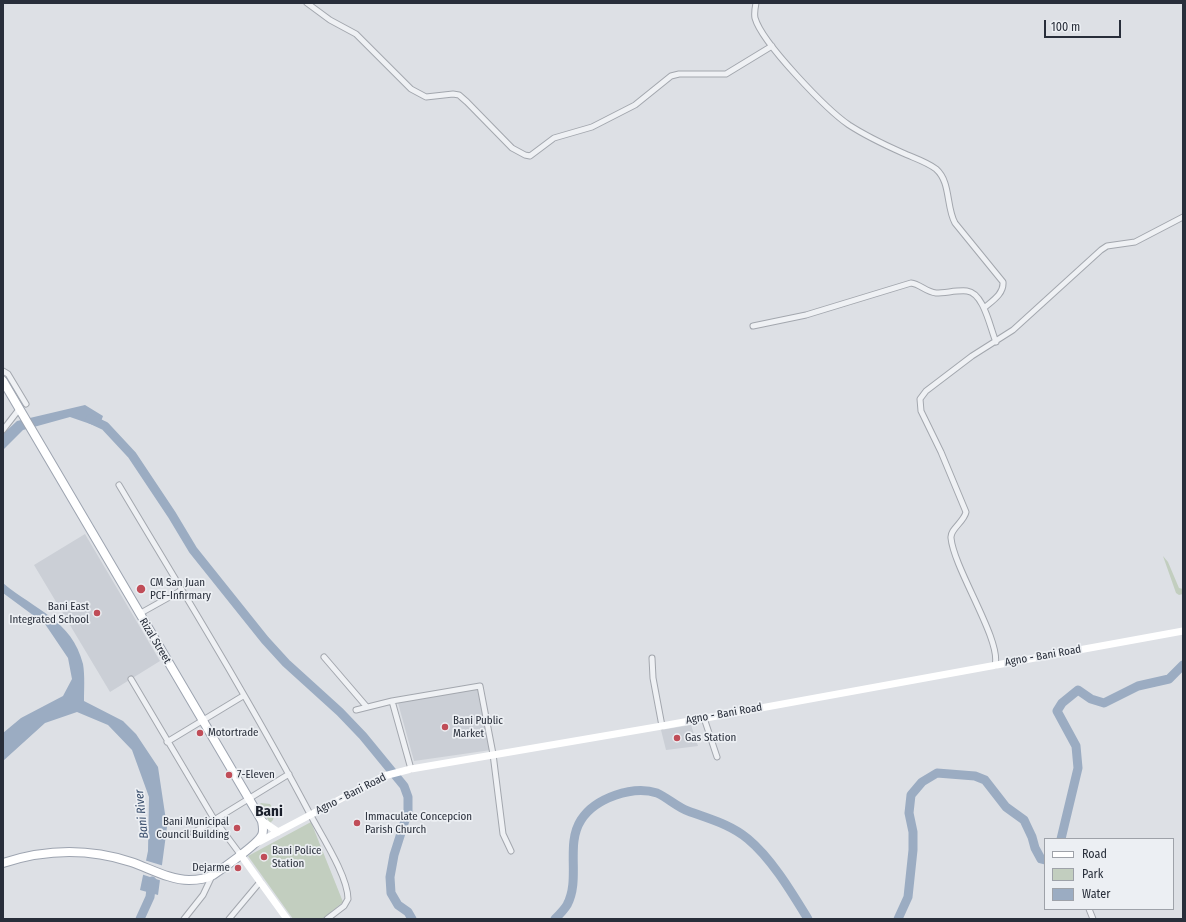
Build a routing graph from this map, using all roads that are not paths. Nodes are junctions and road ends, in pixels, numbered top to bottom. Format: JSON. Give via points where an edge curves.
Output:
{"nodes":[{"id":1,"x":307,"y":3,"type":"edge"},
{"id":2,"x":756,"y":3,"type":"edge"},
{"id":3,"x":772,"y":46,"type":"junction"},
{"id":4,"x":1183,"y":217,"type":"edge"},
{"id":5,"x":984,"y":308,"type":"junction"},
{"id":6,"x":753,"y":326,"type":"dead end"},
{"id":7,"x":996,"y":342,"type":"junction"},
{"id":8,"x":3,"y":371,"type":"edge"},
{"id":9,"x":3,"y":380,"type":"edge"},
{"id":10,"x":23,"y":408,"type":"junction"},
{"id":11,"x":3,"y":430,"type":"edge"},
{"id":12,"x":119,"y":485,"type":"dead end"},
{"id":13,"x":182,"y":590,"type":"junction"},
{"id":14,"x":139,"y":614,"type":"junction"},
{"id":15,"x":1183,"y":631,"type":"edge"},
{"id":16,"x":324,"y":657,"type":"dead end"},
{"id":17,"x":652,"y":658,"type":"dead end"},
{"id":18,"x":995,"y":665,"type":"junction"},
{"id":19,"x":131,"y":679,"type":"dead end"},
{"id":20,"x":243,"y":696,"type":"junction"},
{"id":21,"x":392,"y":701,"type":"junction"},
{"id":22,"x":366,"y":706,"type":"junction"},
{"id":23,"x":356,"y":710,"type":"dead end"},
{"id":24,"x":704,"y":718,"type":"junction"},
{"id":25,"x":204,"y":720,"type":"junction"},
{"id":26,"x":662,"y":726,"type":"junction"},
{"id":27,"x":168,"y":742,"type":"junction"},
{"id":28,"x":493,"y":754,"type":"junction"},
{"id":29,"x":717,"y":757,"type":"dead end"},
{"id":30,"x":409,"y":769,"type":"junction"},
{"id":31,"x":289,"y":774,"type":"junction"},
{"id":32,"x":249,"y":799,"type":"junction"},
{"id":33,"x":311,"y":815,"type":"junction"},
{"id":34,"x":214,"y":819,"type":"junction"},
{"id":35,"x":262,"y":821,"type":"junction"},
{"id":36,"x":278,"y":832,"type":"junction"},
{"id":37,"x":193,"y":833,"type":"dead end"},
{"id":38,"x":257,"y":843,"type":"junction"},
{"id":39,"x":511,"y":851,"type":"dead end"},
{"id":40,"x":240,"y":854,"type":"junction"},
{"id":41,"x":3,"y":863,"type":"edge"},
{"id":42,"x":212,"y":876,"type":"junction"},
{"id":43,"x":260,"y":882,"type":"junction"},
{"id":44,"x":284,"y":918,"type":"edge"},
{"id":45,"x":184,"y":919,"type":"edge"},
{"id":46,"x":229,"y":919,"type":"edge"},
{"id":47,"x":328,"y":919,"type":"edge"}],
"edges":[{"from":1,"to":3,"type":"street","via":[[325,17],[356,34],[420,95],[459,95],[512,148],[525,155],[533,154],[554,138],[592,127],[634,105],[671,76],[726,74]]},
{"from":2,"to":3,"type":"street","via":[[756,20]]},
{"from":3,"to":5,"type":"street","via":[[827,106],[849,125],[927,164],[943,177],[951,216],[1003,282],[1001,293]]},
{"from":4,"to":7,"type":"street","via":[[1136,242],[1107,246],[1101,250],[1027,319]]},
{"from":5,"to":6,"type":"street","via":[[973,293],[929,292],[910,283],[806,315]]},
{"from":5,"to":7,"type":"street"},
{"from":7,"to":18,"type":"street","via":[[972,356],[926,390],[919,404],[966,512],[964,519],[952,533],[951,539],[997,656]]},
{"from":8,"to":10,"type":"street","via":[[8,374]]},
{"from":9,"to":10,"type":"main road","name":"Rizal Street"},
{"from":10,"to":11,"type":"street"},
{"from":10,"to":14,"type":"main road","name":"Rizal Street","via":[[38,439]]},
{"from":12,"to":13,"type":"street"},
{"from":13,"to":14,"type":"street"},
{"from":13,"to":20,"type":"street"},
{"from":14,"to":25,"type":"main road","name":"Rizal Street"},
{"from":15,"to":18,"type":"main road","name":"Agno - Bani Road"},
{"from":16,"to":22,"type":"street"},
{"from":17,"to":26,"type":"street"},
{"from":18,"to":24,"type":"main road","name":"Agno - Bani Road"},
{"from":19,"to":27,"type":"street"},
{"from":20,"to":25,"type":"street"},
{"from":20,"to":31,"type":"street"},
{"from":21,"to":22,"type":"street"},
{"from":21,"to":28,"type":"street","via":[[480,686]]},
{"from":21,"to":30,"type":"street"},
{"from":22,"to":23,"type":"street"},
{"from":24,"to":26,"type":"main road","name":"Agno - Bani Road"},
{"from":24,"to":29,"type":"street"},
{"from":25,"to":27,"type":"street"},
{"from":25,"to":32,"type":"main road","name":"Rizal Street"},
{"from":26,"to":28,"type":"main road","name":"Agno - Bani Road"},
{"from":27,"to":34,"type":"street"},
{"from":28,"to":30,"type":"main road","name":"Agno - Bani Road"},
{"from":28,"to":39,"type":"street","via":[[503,834]]},
{"from":30,"to":33,"type":"main road","name":"Agno - Bani Road","via":[[384,776]]},
{"from":31,"to":32,"type":"street"},
{"from":31,"to":33,"type":"street"},
{"from":32,"to":34,"type":"street"},
{"from":32,"to":35,"type":"main road","name":"Rizal Street"},
{"from":33,"to":36,"type":"main road","name":"Agno - Bani Road"},
{"from":33,"to":47,"type":"street","via":[[330,849],[348,895],[347,903]]},
{"from":34,"to":37,"type":"street"},
{"from":34,"to":40,"type":"street"},
{"from":35,"to":36,"type":"main road"},
{"from":35,"to":38,"type":"main road","via":[[263,832]]},
{"from":36,"to":38,"type":"main road","name":"Agno - Bani Road"},
{"from":38,"to":40,"type":"main road"},
{"from":40,"to":42,"type":"main road"},
{"from":40,"to":43,"type":"main road"},
{"from":41,"to":42,"type":"main road","via":[[30,855],[70,852],[104,854],[188,880]]},
{"from":42,"to":45,"type":"street","via":[[203,894]]},
{"from":43,"to":44,"type":"main road"},
{"from":43,"to":46,"type":"street"}]}
